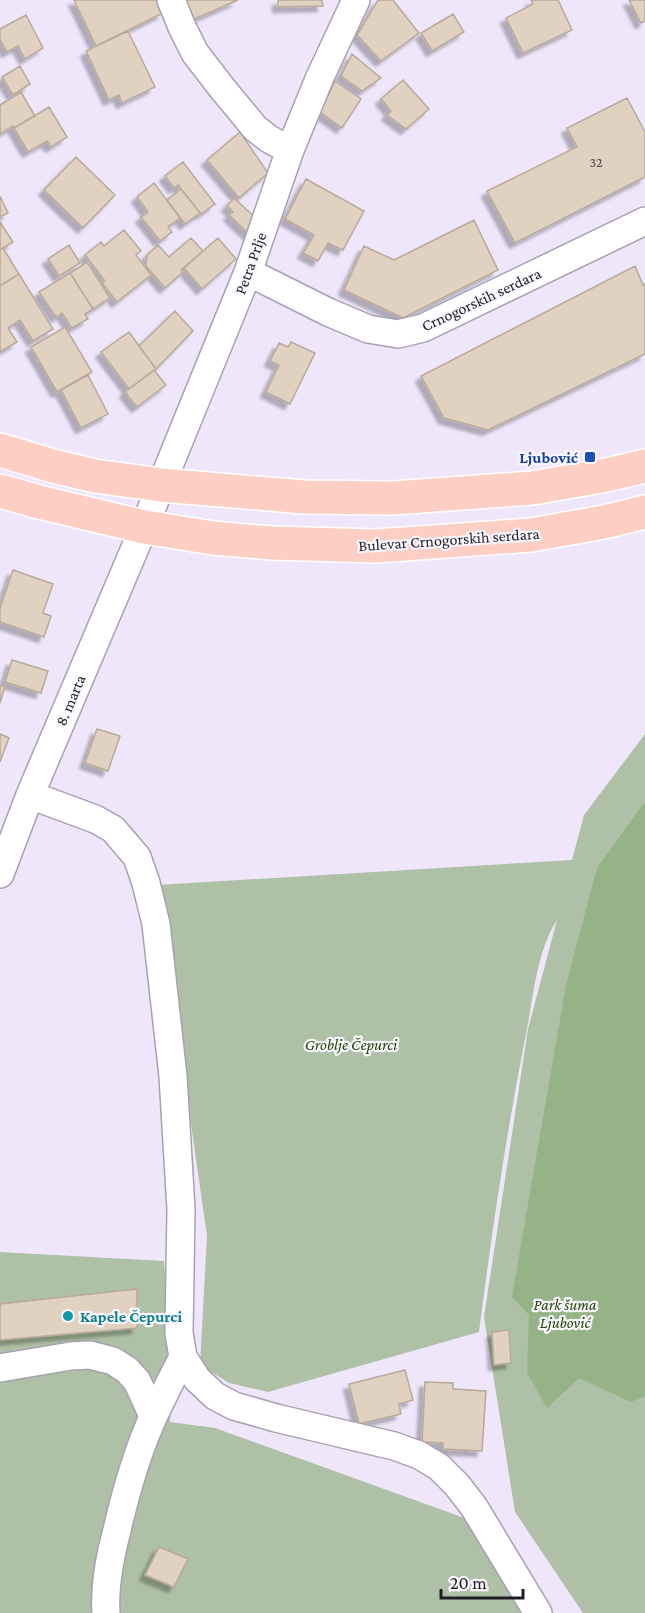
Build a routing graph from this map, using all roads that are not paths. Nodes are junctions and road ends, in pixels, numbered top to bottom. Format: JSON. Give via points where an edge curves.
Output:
{"nodes":[{"id":1,"x":171,"y":0,"type":"edge"},
{"id":2,"x":356,"y":0,"type":"edge"},
{"id":3,"x":290,"y":150,"type":"junction"},
{"id":4,"x":645,"y":221,"type":"edge"},
{"id":5,"x":249,"y":272,"type":"junction"},
{"id":6,"x":0,"y":450,"type":"edge"},
{"id":7,"x":645,"y":466,"type":"edge"},
{"id":8,"x":161,"y":486,"type":"junction"},
{"id":9,"x":0,"y":491,"type":"edge"},
{"id":10,"x":645,"y":512,"type":"edge"},
{"id":11,"x":144,"y":527,"type":"junction"},
{"id":12,"x":30,"y":795,"type":"junction"},
{"id":13,"x":0,"y":874,"type":"edge"},
{"id":14,"x":183,"y":1357,"type":"junction"},
{"id":15,"x":0,"y":1368,"type":"edge"},
{"id":16,"x":153,"y":1416,"type":"junction"},
{"id":17,"x":106,"y":1613,"type":"edge"},
{"id":18,"x":538,"y":1613,"type":"edge"}],
"edges":[{"from":1,"to":3,"type":"street","via":[[195,53],[222,88],[255,128]]},
{"from":2,"to":3,"type":"street","name":"Petra Prlje"},
{"from":3,"to":5,"type":"street","name":"Petra Prlje"},
{"from":4,"to":5,"type":"street","name":"Crnogorskih serdara","via":[[423,328],[398,334],[368,329]]},
{"from":5,"to":8,"type":"street","name":"Petra Prlje"},
{"from":6,"to":8,"type":"main road","via":[[95,476]]},
{"from":7,"to":8,"type":"main road","via":[[532,488],[393,498]]},
{"from":8,"to":11,"type":"street","name":"Petra Prlje"},
{"from":9,"to":11,"type":"main road","name":"Bulevar Crnogorskih serdara"},
{"from":10,"to":11,"type":"main road","name":"Bulevar Crnogorskih serdara","via":[[531,535],[376,546],[271,543]]},
{"from":11,"to":12,"type":"street","name":"8. marta"},
{"from":12,"to":13,"type":"street","name":"8. marta"},
{"from":12,"to":14,"type":"street","via":[[113,828],[137,857],[146,883],[156,924],[173,1076],[182,1209],[179,1333]]},
{"from":14,"to":16,"type":"street"},
{"from":14,"to":18,"type":"street","via":[[197,1379],[215,1396],[234,1406],[394,1446],[438,1467],[474,1507]]},
{"from":15,"to":16,"type":"street","via":[[90,1355],[113,1361],[136,1381]]},
{"from":16,"to":17,"type":"street","via":[[123,1504],[111,1556]]}]}
